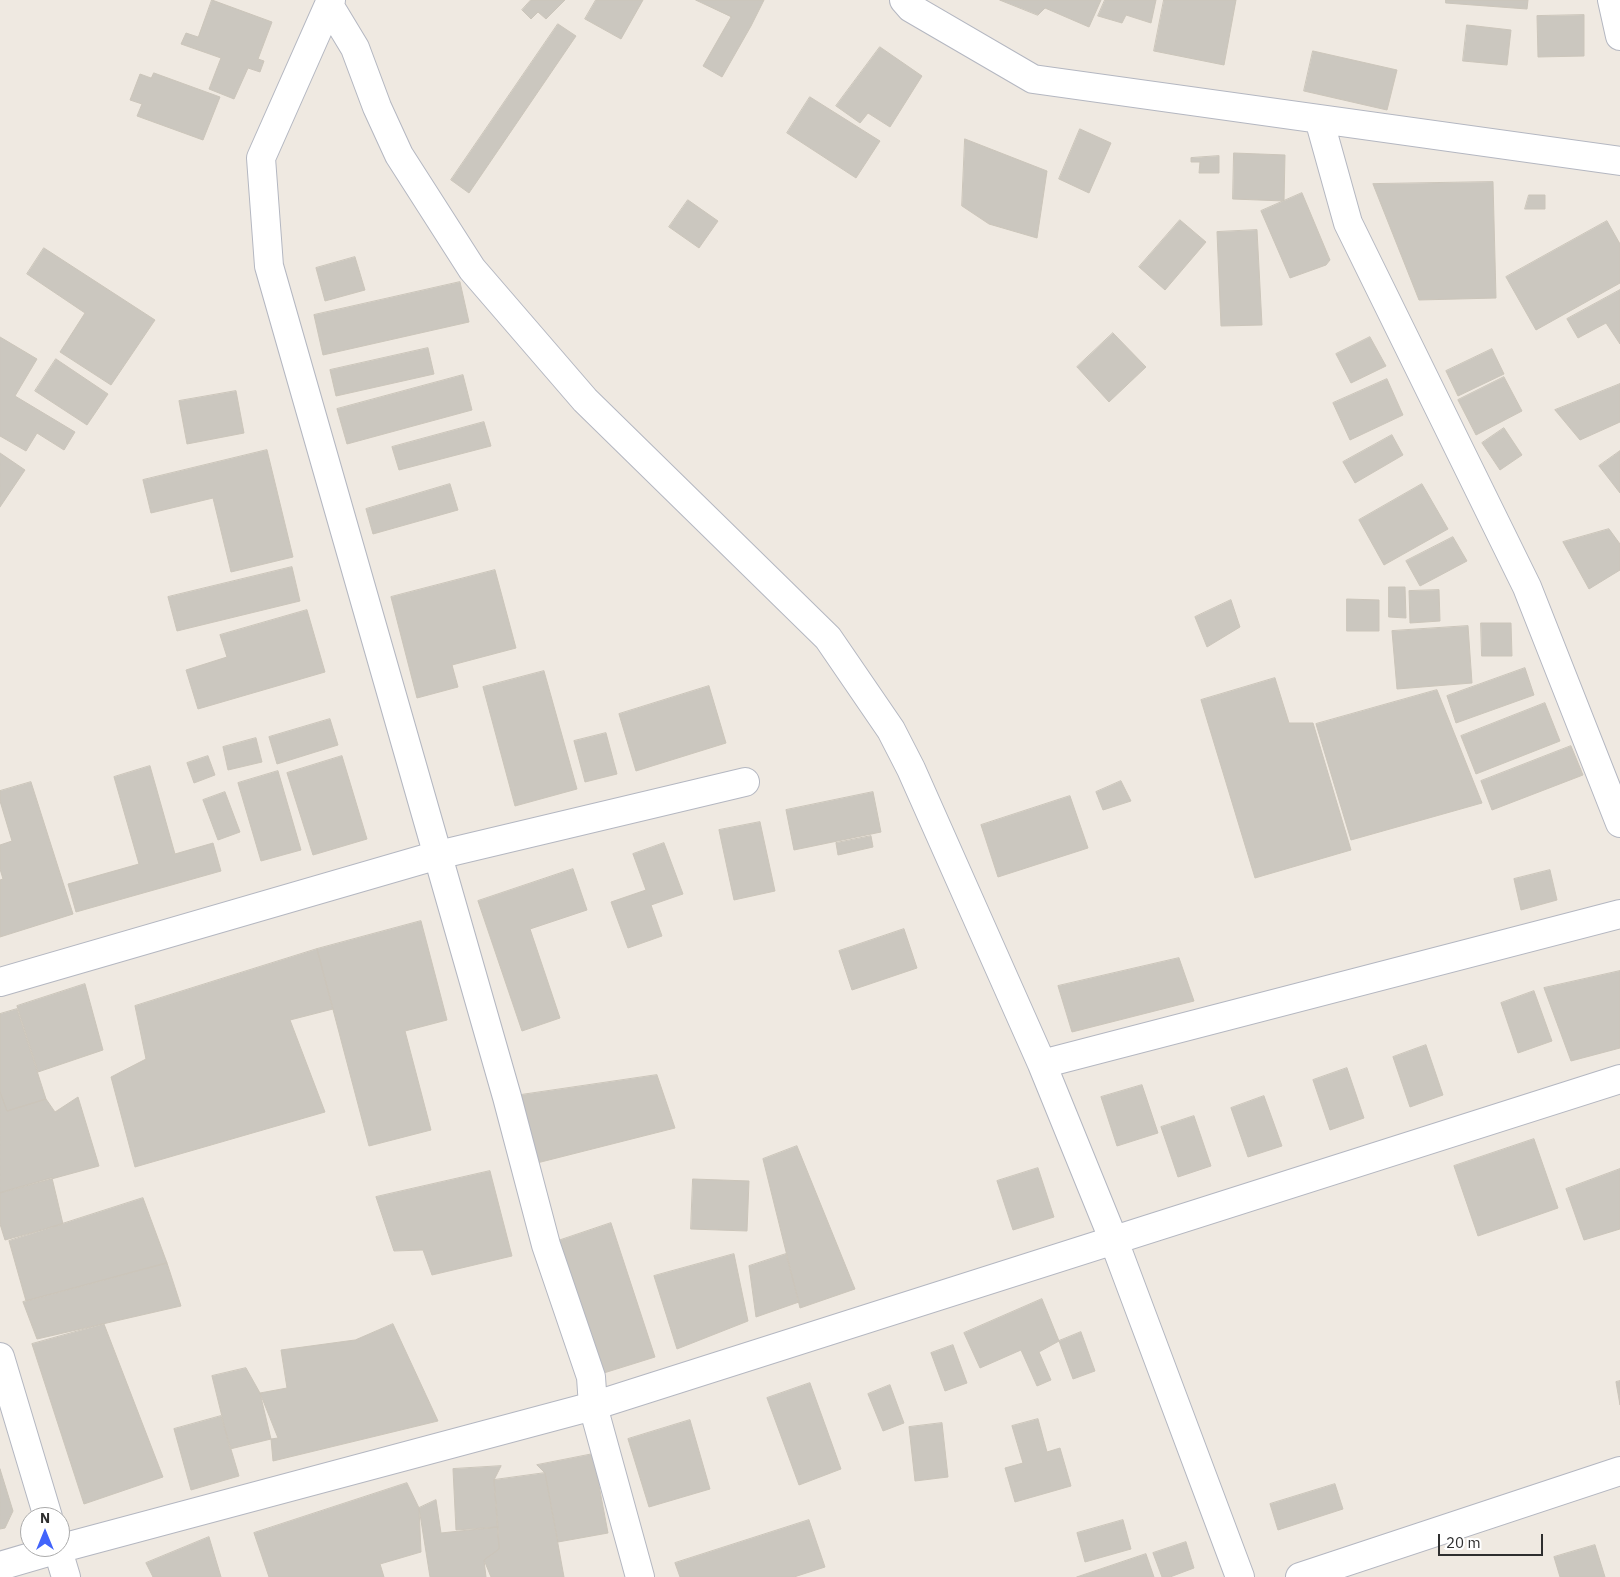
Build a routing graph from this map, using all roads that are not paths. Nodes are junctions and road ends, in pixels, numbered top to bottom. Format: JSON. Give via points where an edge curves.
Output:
{"nodes":[{"id":1,"x":904,"y":0,"type":"edge"},
{"id":2,"x":1612,"y":0,"type":"edge"},
{"id":3,"x":330,"y":2,"type":"edge"},
{"id":4,"x":1620,"y":36,"type":"edge"},
{"id":5,"x":1320,"y":119,"type":"junction"},
{"id":6,"x":1620,"y":161,"type":"edge"},
{"id":7,"x":745,"y":782,"type":"dead end"},
{"id":8,"x":1620,"y":823,"type":"edge"},
{"id":9,"x":438,"y":855,"type":"junction"},
{"id":10,"x":1620,"y":914,"type":"edge"},
{"id":11,"x":0,"y":982,"type":"edge"},
{"id":12,"x":1042,"y":1064,"type":"junction"},
{"id":13,"x":1620,"y":1079,"type":"edge"},
{"id":14,"x":1114,"y":1241,"type":"junction"},
{"id":15,"x":0,"y":1357,"type":"edge"},
{"id":16,"x":593,"y":1406,"type":"junction"},
{"id":17,"x":1620,"y":1471,"type":"edge"},
{"id":18,"x":45,"y":1507,"type":"edge"},
{"id":19,"x":70,"y":1545,"type":"edge"},
{"id":20,"x":29,"y":1557,"type":"edge"},
{"id":21,"x":60,"y":1557,"type":"edge"},
{"id":22,"x":0,"y":1566,"type":"edge"},
{"id":23,"x":66,"y":1577,"type":"edge"},
{"id":24,"x":640,"y":1577,"type":"edge"},
{"id":25,"x":1240,"y":1577,"type":"edge"},
{"id":26,"x":1300,"y":1577,"type":"edge"}],
"edges":[{"from":1,"to":5,"type":"street","via":[[911,8],[1033,78]]},
{"from":2,"to":4,"type":"street"},
{"from":3,"to":9,"type":"street","via":[[261,158],[269,266]]},
{"from":3,"to":12,"type":"street","via":[[355,48],[399,155],[472,269],[585,400],[828,638],[891,730]]},
{"from":5,"to":6,"type":"street"},
{"from":5,"to":8,"type":"street","via":[[1348,223],[1528,587]]},
{"from":7,"to":9,"type":"street"},
{"from":9,"to":11,"type":"street"},
{"from":9,"to":16,"type":"street","via":[[546,1245],[590,1378]]},
{"from":10,"to":12,"type":"street"},
{"from":12,"to":14,"type":"street"},
{"from":13,"to":14,"type":"street"},
{"from":14,"to":16,"type":"street"},
{"from":14,"to":25,"type":"street"},
{"from":15,"to":18,"type":"street"},
{"from":16,"to":19,"type":"street"},
{"from":16,"to":24,"type":"street"},
{"from":17,"to":26,"type":"street"},
{"from":20,"to":22,"type":"street"},
{"from":21,"to":23,"type":"street"}]}
